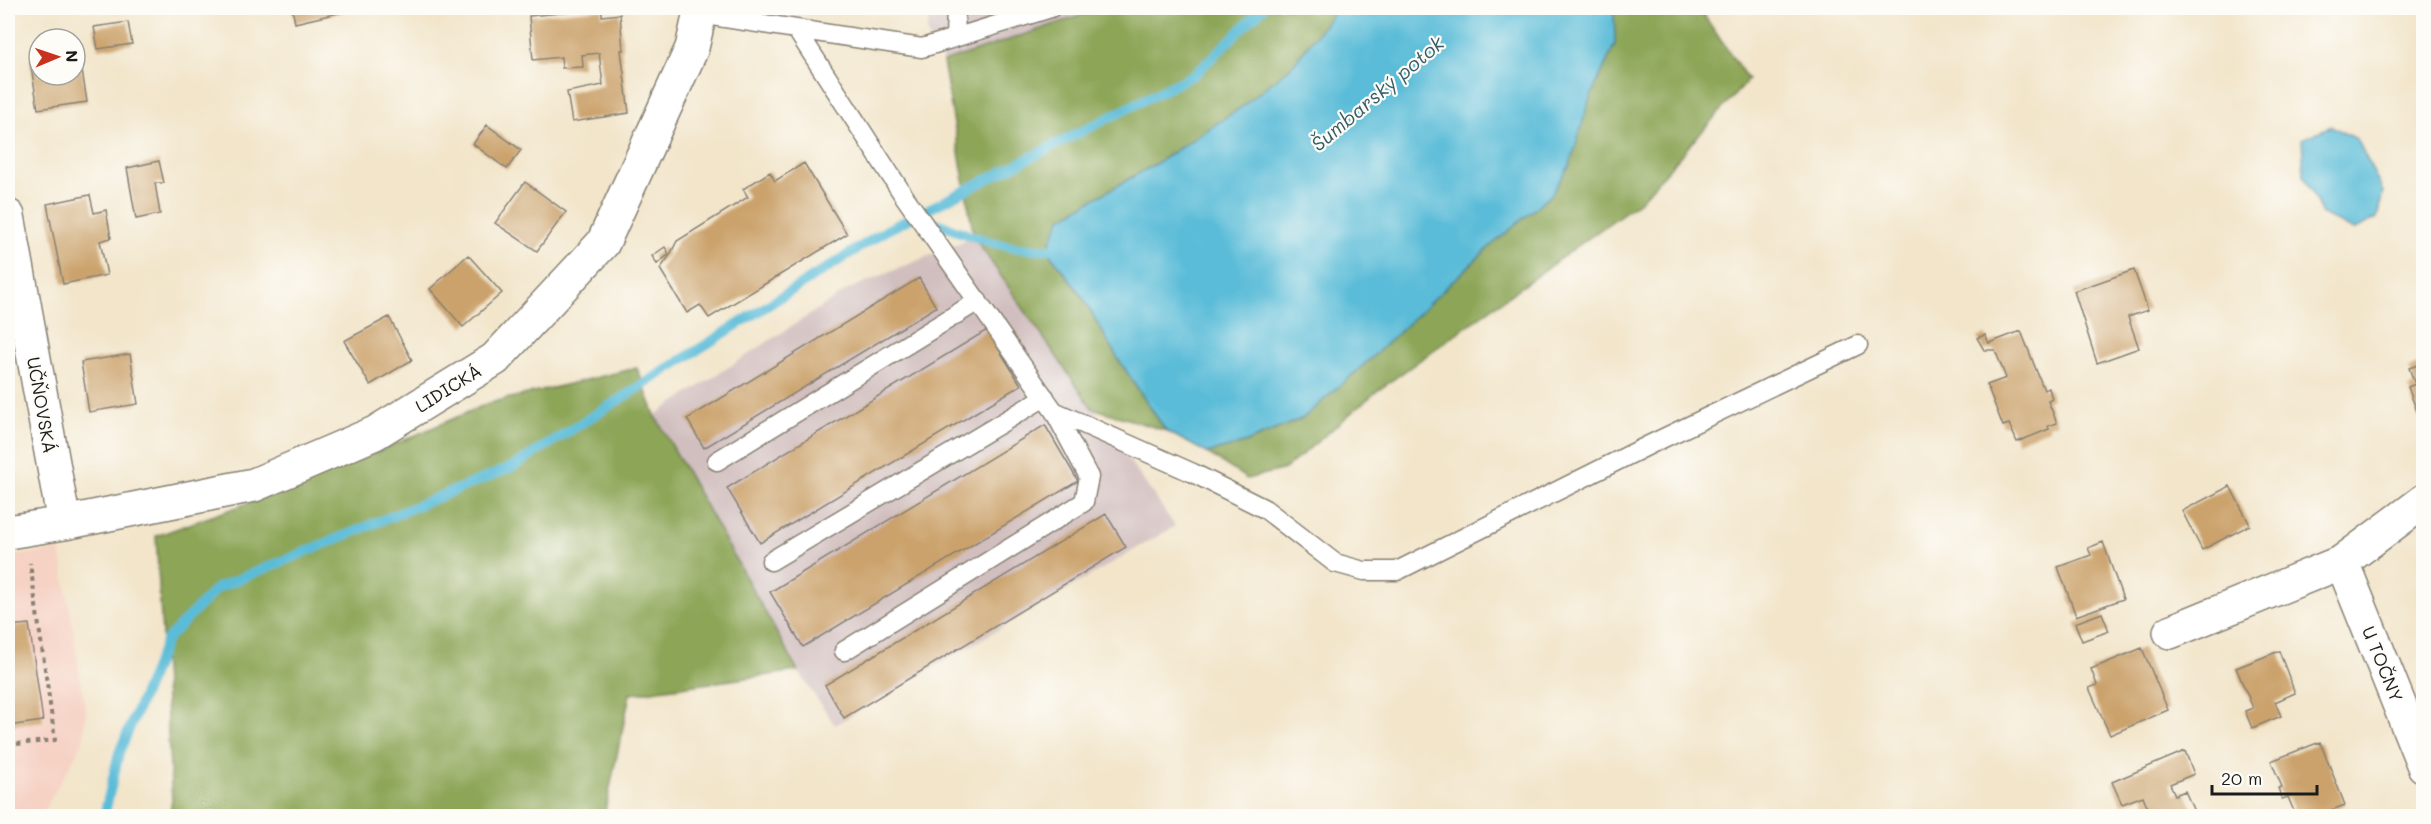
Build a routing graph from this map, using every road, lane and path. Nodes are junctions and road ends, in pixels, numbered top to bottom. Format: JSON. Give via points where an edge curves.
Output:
{"nodes":[{"id":1,"x":956,"y":8,"type":"edge"},
{"id":2,"x":1051,"y":8,"type":"edge"},
{"id":3,"x":700,"y":11,"type":"edge"},
{"id":4,"x":796,"y":29,"type":"junction"},
{"id":5,"x":955,"y":38,"type":"junction"},
{"id":6,"x":8,"y":216,"type":"edge"},
{"id":7,"x":978,"y":301,"type":"junction"},
{"id":8,"x":1858,"y":345,"type":"dead end"},
{"id":9,"x":1049,"y":404,"type":"junction"},
{"id":10,"x":717,"y":461,"type":"dead end"},
{"id":11,"x":2424,"y":501,"type":"edge"},
{"id":12,"x":64,"y":524,"type":"junction"},
{"id":13,"x":16,"y":531,"type":"edge"},
{"id":14,"x":771,"y":561,"type":"dead end"},
{"id":15,"x":2342,"y":562,"type":"junction"},
{"id":16,"x":2170,"y":632,"type":"dead end"},
{"id":17,"x":844,"y":651,"type":"dead end"},
{"id":18,"x":8,"y":745,"type":"edge"},
{"id":19,"x":2424,"y":766,"type":"edge"}],
"edges":[{"from":1,"to":5,"type":"lane"},
{"from":2,"to":5,"type":"lane"},
{"from":3,"to":4,"type":"lane"},
{"from":3,"to":12,"type":"street","name":"LIDICKÁ","via":[[692,48],[603,243],[495,359],[375,433],[254,485]]},
{"from":4,"to":5,"type":"lane","via":[[922,48]]},
{"from":4,"to":7,"type":"lane","via":[[902,193]]},
{"from":6,"to":12,"type":"street","name":"UČŇOVSKÁ"},
{"from":7,"to":9,"type":"lane"},
{"from":7,"to":10,"type":"lane"},
{"from":8,"to":9,"type":"lane","via":[[1397,571],[1364,571],[1335,563],[1264,509]]},
{"from":9,"to":14,"type":"lane"},
{"from":9,"to":17,"type":"lane","via":[[1089,477],[1084,502]]},
{"from":11,"to":15,"type":"street"},
{"from":12,"to":13,"type":"street","name":"LIDICKÁ"},
{"from":13,"to":18,"type":"path","via":[[55,740]]},
{"from":15,"to":16,"type":"street"},
{"from":15,"to":19,"type":"street","name":"U TOČNY"}]}
